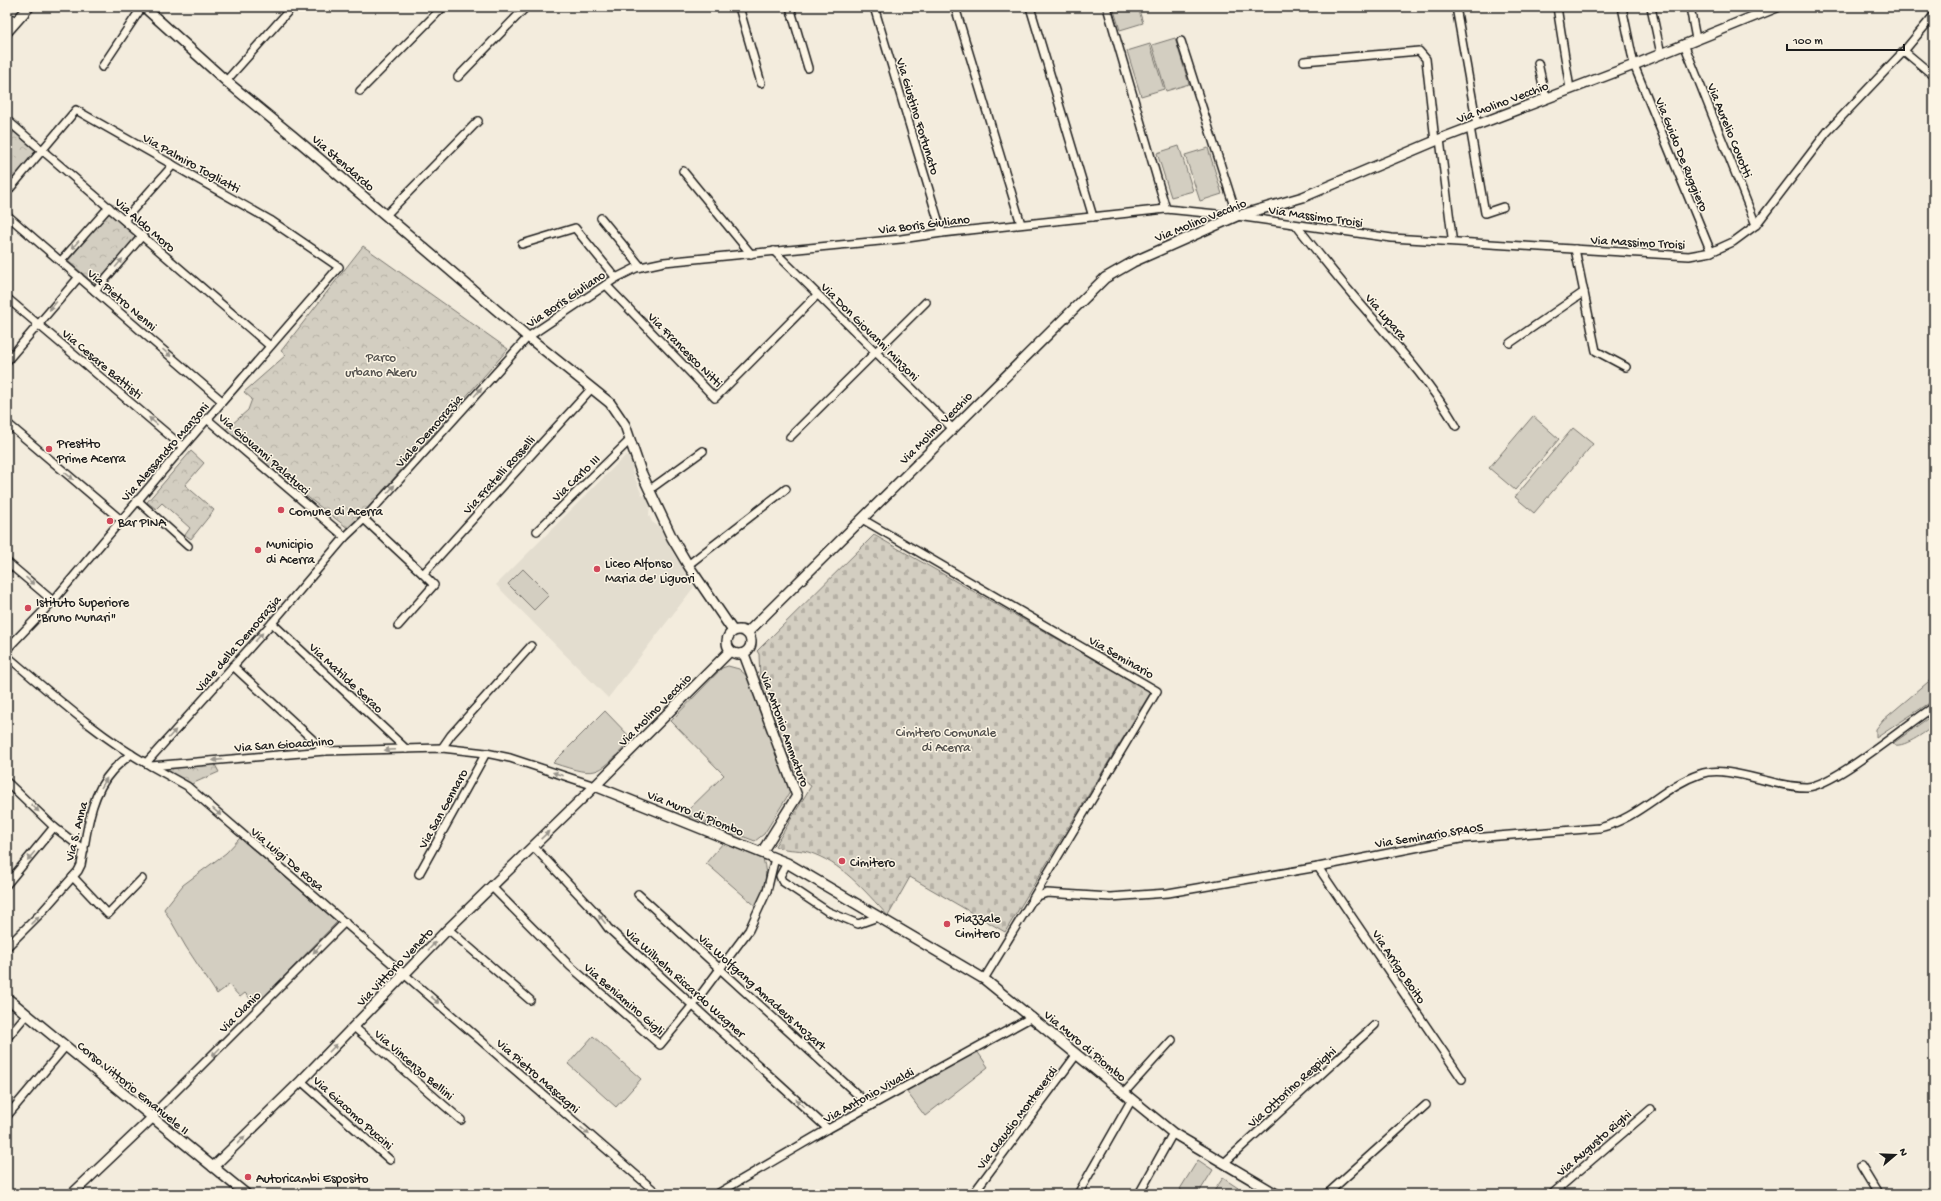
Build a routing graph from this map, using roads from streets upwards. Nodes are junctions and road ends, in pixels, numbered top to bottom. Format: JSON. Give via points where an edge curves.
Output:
{"nodes":[{"id":1,"x":29,"y":7,"type":"edge"},
{"id":2,"x":143,"y":7,"type":"edge"},
{"id":3,"x":292,"y":7,"type":"edge"},
{"id":4,"x":443,"y":7,"type":"edge"},
{"id":5,"x":526,"y":7,"type":"edge"},
{"id":6,"x":739,"y":7,"type":"edge"},
{"id":7,"x":790,"y":7,"type":"edge"},
{"id":8,"x":874,"y":7,"type":"edge"},
{"id":9,"x":956,"y":7,"type":"edge"},
{"id":10,"x":1030,"y":7,"type":"edge"},
{"id":11,"x":1107,"y":7,"type":"edge"},
{"id":12,"x":1456,"y":7,"type":"edge"},
{"id":13,"x":1557,"y":7,"type":"edge"},
{"id":14,"x":1622,"y":7,"type":"edge"},
{"id":15,"x":1651,"y":7,"type":"edge"},
{"id":16,"x":1690,"y":7,"type":"edge"},
{"id":17,"x":1773,"y":8,"type":"edge"},
{"id":18,"x":1934,"y":15,"type":"edge"},
{"id":19,"x":7,"y":16,"type":"edge"},
{"id":20,"x":16,"y":22,"type":"junction"},
{"id":21,"x":7,"y":32,"type":"edge"},
{"id":22,"x":1696,"y":39,"type":"junction"},
{"id":23,"x":1182,"y":40,"type":"dead end"},
{"id":24,"x":1684,"y":44,"type":"junction"},
{"id":25,"x":1904,"y":51,"type":"junction"},
{"id":26,"x":1661,"y":54,"type":"junction"},
{"id":27,"x":1304,"y":61,"type":"dead end"},
{"id":28,"x":1538,"y":63,"type":"dead end"},
{"id":29,"x":1634,"y":65,"type":"junction"},
{"id":30,"x":102,"y":66,"type":"dead end"},
{"id":31,"x":808,"y":68,"type":"dead end"},
{"id":32,"x":1934,"y":76,"type":"edge"},
{"id":33,"x":458,"y":77,"type":"dead end"},
{"id":34,"x":226,"y":81,"type":"junction"},
{"id":35,"x":761,"y":83,"type":"dead end"},
{"id":36,"x":1570,"y":89,"type":"junction"},
{"id":37,"x":360,"y":91,"type":"dead end"},
{"id":38,"x":1546,"y":98,"type":"junction"},
{"id":39,"x":7,"y":120,"type":"edge"},
{"id":40,"x":478,"y":121,"type":"dead end"},
{"id":41,"x":1473,"y":126,"type":"junction"},
{"id":42,"x":1438,"y":140,"type":"junction"},
{"id":43,"x":42,"y":151,"type":"junction"},
{"id":44,"x":172,"y":165,"type":"junction"},
{"id":45,"x":683,"y":171,"type":"dead end"},
{"id":46,"x":7,"y":192,"type":"edge"},
{"id":47,"x":109,"y":207,"type":"junction"},
{"id":48,"x":1503,"y":207,"type":"dead end"},
{"id":49,"x":1166,"y":209,"type":"junction"},
{"id":50,"x":7,"y":215,"type":"edge"},
{"id":51,"x":386,"y":215,"type":"junction"},
{"id":52,"x":1237,"y":216,"type":"junction"},
{"id":53,"x":1093,"y":217,"type":"junction"},
{"id":54,"x":601,"y":218,"type":"dead end"},
{"id":55,"x":124,"y":220,"type":"junction"},
{"id":56,"x":1021,"y":224,"type":"junction"},
{"id":57,"x":1756,"y":224,"type":"junction"},
{"id":58,"x":1296,"y":225,"type":"junction"},
{"id":59,"x":942,"y":233,"type":"junction"},
{"id":60,"x":142,"y":236,"type":"junction"},
{"id":61,"x":1452,"y":237,"type":"dead end"},
{"id":62,"x":522,"y":244,"type":"dead end"},
{"id":63,"x":1575,"y":249,"type":"junction"},
{"id":64,"x":774,"y":251,"type":"junction"},
{"id":65,"x":1711,"y":252,"type":"junction"},
{"id":66,"x":751,"y":254,"type":"junction"},
{"id":67,"x":61,"y":261,"type":"junction"},
{"id":68,"x":339,"y":267,"type":"joint"},
{"id":69,"x":641,"y":267,"type":"junction"},
{"id":70,"x":78,"y":276,"type":"junction"},
{"id":71,"x":616,"y":278,"type":"junction"},
{"id":72,"x":606,"y":285,"type":"junction"},
{"id":73,"x":96,"y":291,"type":"junction"},
{"id":74,"x":1584,"y":292,"type":"junction"},
{"id":75,"x":817,"y":295,"type":"junction"},
{"id":76,"x":7,"y":298,"type":"edge"},
{"id":77,"x":926,"y":302,"type":"dead end"},
{"id":78,"x":38,"y":324,"type":"junction"},
{"id":79,"x":528,"y":337,"type":"junction"},
{"id":80,"x":1510,"y":343,"type":"dead end"},
{"id":81,"x":270,"y":346,"type":"junction"},
{"id":82,"x":876,"y":353,"type":"junction"},
{"id":83,"x":7,"y":361,"type":"edge"},
{"id":84,"x":1626,"y":367,"type":"dead end"},
{"id":85,"x":591,"y":389,"type":"junction"},
{"id":86,"x":222,"y":401,"type":"junction"},
{"id":87,"x":207,"y":419,"type":"junction"},
{"id":88,"x":7,"y":423,"type":"edge"},
{"id":89,"x":1456,"y":426,"type":"dead end"},
{"id":90,"x":952,"y":428,"type":"junction"},
{"id":91,"x":790,"y":438,"type":"dead end"},
{"id":92,"x":630,"y":440,"type":"junction"},
{"id":93,"x":183,"y":446,"type":"junction"},
{"id":94,"x":703,"y":451,"type":"dead end"},
{"id":95,"x":786,"y":489,"type":"dead end"},
{"id":96,"x":649,"y":490,"type":"junction"},
{"id":97,"x":137,"y":500,"type":"junction"},
{"id":98,"x":364,"y":519,"type":"junction"},
{"id":99,"x":121,"y":520,"type":"junction"},
{"id":100,"x":862,"y":520,"type":"junction"},
{"id":101,"x":537,"y":531,"type":"dead end"},
{"id":102,"x":345,"y":537,"type":"junction"},
{"id":103,"x":188,"y":546,"type":"dead end"},
{"id":104,"x":7,"y":562,"type":"edge"},
{"id":105,"x":688,"y":565,"type":"junction"},
{"id":106,"x":423,"y":574,"type":"junction"},
{"id":107,"x":53,"y":601,"type":"junction"},
{"id":108,"x":272,"y":623,"type":"junction"},
{"id":109,"x":398,"y":626,"type":"dead end"},
{"id":110,"x":732,"y":632,"type":"junction"},
{"id":111,"x":748,"y":633,"type":"junction"},
{"id":112,"x":531,"y":646,"type":"dead end"},
{"id":113,"x":7,"y":649,"type":"edge"},
{"id":114,"x":730,"y":651,"type":"junction"},
{"id":115,"x":744,"y":654,"type":"junction"},
{"id":116,"x":7,"y":656,"type":"edge"},
{"id":117,"x":233,"y":666,"type":"junction"},
{"id":118,"x":1934,"y":707,"type":"edge"},
{"id":119,"x":442,"y":748,"type":"junction"},
{"id":120,"x":406,"y":749,"type":"junction"},
{"id":121,"x":325,"y":751,"type":"junction"},
{"id":122,"x":486,"y":753,"type":"junction"},
{"id":123,"x":131,"y":754,"type":"junction"},
{"id":124,"x":149,"y":765,"type":"junction"},
{"id":125,"x":7,"y":782,"type":"edge"},
{"id":126,"x":595,"y":786,"type":"junction"},
{"id":127,"x":54,"y":827,"type":"junction"},
{"id":128,"x":533,"y":846,"type":"junction"},
{"id":129,"x":84,"y":850,"type":"junction"},
{"id":130,"x":762,"y":852,"type":"junction"},
{"id":131,"x":775,"y":858,"type":"junction"},
{"id":132,"x":787,"y":863,"type":"junction"},
{"id":133,"x":1318,"y":867,"type":"junction"},
{"id":134,"x":419,"y":874,"type":"dead end"},
{"id":135,"x":73,"y":877,"type":"junction"},
{"id":136,"x":142,"y":880,"type":"dead end"},
{"id":137,"x":7,"y":884,"type":"edge"},
{"id":138,"x":492,"y":886,"type":"junction"},
{"id":139,"x":638,"y":894,"type":"dead end"},
{"id":140,"x":1031,"y":902,"type":"junction"},
{"id":141,"x":878,"y":917,"type":"junction"},
{"id":142,"x":345,"y":922,"type":"junction"},
{"id":143,"x":448,"y":929,"type":"junction"},
{"id":144,"x":7,"y":947,"type":"edge"},
{"id":145,"x":721,"y":968,"type":"junction"},
{"id":146,"x":405,"y":974,"type":"junction"},
{"id":147,"x":984,"y":979,"type":"junction"},
{"id":148,"x":7,"y":998,"type":"edge"},
{"id":149,"x":530,"y":1000,"type":"dead end"},
{"id":150,"x":694,"y":1005,"type":"junction"},
{"id":151,"x":27,"y":1014,"type":"junction"},
{"id":152,"x":1032,"y":1017,"type":"junction"},
{"id":153,"x":1375,"y":1025,"type":"dead end"},
{"id":154,"x":354,"y":1027,"type":"junction"},
{"id":155,"x":7,"y":1038,"type":"edge"},
{"id":156,"x":1172,"y":1040,"type":"dead end"},
{"id":157,"x":65,"y":1047,"type":"junction"},
{"id":158,"x":1077,"y":1054,"type":"junction"},
{"id":159,"x":1462,"y":1078,"type":"dead end"},
{"id":160,"x":301,"y":1081,"type":"junction"},
{"id":161,"x":1124,"y":1093,"type":"junction"},
{"id":162,"x":1132,"y":1099,"type":"junction"},
{"id":163,"x":1426,"y":1105,"type":"dead end"},
{"id":164,"x":870,"y":1106,"type":"junction"},
{"id":165,"x":1651,"y":1109,"type":"dead end"},
{"id":166,"x":7,"y":1116,"type":"edge"},
{"id":167,"x":152,"y":1118,"type":"junction"},
{"id":168,"x":460,"y":1120,"type":"dead end"},
{"id":169,"x":828,"y":1129,"type":"junction"},
{"id":170,"x":1174,"y":1133,"type":"junction"},
{"id":171,"x":390,"y":1160,"type":"dead end"},
{"id":172,"x":1224,"y":1164,"type":"junction"},
{"id":173,"x":1861,"y":1166,"type":"dead end"},
{"id":174,"x":213,"y":1167,"type":"junction"},
{"id":175,"x":1142,"y":1193,"type":"edge"},
{"id":176,"x":72,"y":1194,"type":"edge"},
{"id":177,"x":246,"y":1194,"type":"edge"},
{"id":178,"x":658,"y":1194,"type":"edge"},
{"id":179,"x":717,"y":1194,"type":"edge"},
{"id":180,"x":973,"y":1194,"type":"edge"},
{"id":181,"x":1078,"y":1194,"type":"edge"},
{"id":182,"x":1276,"y":1194,"type":"edge"},
{"id":183,"x":1327,"y":1194,"type":"edge"},
{"id":184,"x":1552,"y":1194,"type":"edge"},
{"id":185,"x":1878,"y":1194,"type":"edge"}],
"edges":[{"from":1,"to":20,"type":"street"},
{"from":2,"to":30,"type":"street"},
{"from":2,"to":34,"type":"street","name":"Via Stendardo"},
{"from":3,"to":34,"type":"street"},
{"from":4,"to":37,"type":"street"},
{"from":5,"to":33,"type":"street"},
{"from":6,"to":35,"type":"street"},
{"from":7,"to":31,"type":"street"},
{"from":8,"to":59,"type":"street","name":"Via Giustino Fortunato"},
{"from":9,"to":56,"type":"street"},
{"from":10,"to":53,"type":"street"},
{"from":11,"to":49,"type":"street"},
{"from":12,"to":41,"type":"street"},
{"from":13,"to":36,"type":"street"},
{"from":14,"to":29,"type":"street","name":"Via Guido De Ruggiero"},
{"from":15,"to":26,"type":"street"},
{"from":16,"to":22,"type":"street"},
{"from":17,"to":22,"type":"street","name":"Via Molino Vecchio"},
{"from":18,"to":25,"type":"street","name":"Via Massimo Troisi"},
{"from":19,"to":20,"type":"street"},
{"from":20,"to":21,"type":"street"},
{"from":22,"to":24,"type":"street","name":"Via Molino Vecchio"},
{"from":23,"to":52,"type":"street"},
{"from":24,"to":26,"type":"street","name":"Via Molino Vecchio"},
{"from":24,"to":57,"type":"street","name":"Via Aurelio Covotti"},
{"from":25,"to":32,"type":"street"},
{"from":25,"to":57,"type":"street","name":"Via Massimo Troisi","via":[[1827,132]]},
{"from":26,"to":29,"type":"street","name":"Via Molino Vecchio"},
{"from":27,"to":42,"type":"street","via":[[1419,52],[1426,59]]},
{"from":28,"to":38,"type":"street"},
{"from":29,"to":36,"type":"street","name":"Via Molino Vecchio"},
{"from":29,"to":65,"type":"street","name":"Via Guido De Ruggiero"},
{"from":34,"to":51,"type":"street","name":"Via Stendardo"},
{"from":36,"to":38,"type":"street","name":"Via Molino Vecchio"},
{"from":38,"to":41,"type":"street","name":"Via Molino Vecchio"},
{"from":39,"to":43,"type":"street","name":"Via Aldo Moro"},
{"from":40,"to":51,"type":"street"},
{"from":41,"to":42,"type":"street","name":"Via Molino Vecchio"},
{"from":41,"to":48,"type":"street","via":[[1485,213]]},
{"from":42,"to":52,"type":"street","name":"Via Molino Vecchio","via":[[1303,197]]},
{"from":42,"to":61,"type":"street"},
{"from":43,"to":44,"type":"street","name":"Via Palmiro Togliatti","via":[[76,110]]},
{"from":43,"to":46,"type":"street"},
{"from":43,"to":47,"type":"street","name":"Via Aldo Moro"},
{"from":44,"to":55,"type":"street"},
{"from":44,"to":68,"type":"street","name":"Via Palmiro Togliatti","via":[[270,220]]},
{"from":45,"to":66,"type":"street"},
{"from":47,"to":55,"type":"street","name":"Via Aldo Moro"},
{"from":47,"to":67,"type":"street","one_way":true},
{"from":49,"to":52,"type":"street","name":"Via Boris Giuliano"},
{"from":49,"to":53,"type":"street","name":"Via Boris Giuliano"},
{"from":50,"to":67,"type":"street","name":"Via Pietro Nenni"},
{"from":51,"to":79,"type":"street","name":"Via Stendardo"},
{"from":52,"to":58,"type":"street","name":"Via Massimo Troisi"},
{"from":52,"to":90,"type":"street","name":"Via Molino Vecchio","via":[[1133,262],[1105,278]]},
{"from":53,"to":56,"type":"street","name":"Via Boris Giuliano"},
{"from":54,"to":69,"type":"street"},
{"from":55,"to":60,"type":"street","name":"Via Aldo Moro"},
{"from":56,"to":59,"type":"street","name":"Via Boris Giuliano"},
{"from":57,"to":65,"type":"street","name":"Via Massimo Troisi","via":[[1733,242]]},
{"from":58,"to":63,"type":"street","name":"Via Massimo Troisi","via":[[1392,238]]},
{"from":58,"to":89,"type":"street","name":"Via Lupara","via":[[1417,369]]},
{"from":59,"to":64,"type":"street","name":"Via Boris Giuliano"},
{"from":73,"to":60,"type":"street","one_way":true},
{"from":60,"to":81,"type":"street","name":"Via Aldo Moro"},
{"from":62,"to":71,"type":"street","name":"Via Boris Giuliano","via":[[575,228]]},
{"from":63,"to":65,"type":"street","name":"Via Massimo Troisi","via":[[1689,256]]},
{"from":63,"to":74,"type":"street"},
{"from":64,"to":66,"type":"street","name":"Via Boris Giuliano"},
{"from":64,"to":75,"type":"street","name":"Via Don Giovanni Minzoni"},
{"from":66,"to":69,"type":"street","name":"Via Boris Giuliano","via":[[664,262]]},
{"from":67,"to":70,"type":"street","name":"Via Pietro Nenni"},
{"from":68,"to":81,"type":"street","name":"Via Alessandro Manzoni"},
{"from":69,"to":71,"type":"street","name":"Via Boris Giuliano"},
{"from":70,"to":73,"type":"street","name":"Via Pietro Nenni"},
{"from":70,"to":78,"type":"street","one_way":true},
{"from":71,"to":72,"type":"street","name":"Via Boris Giuliano"},
{"from":72,"to":75,"type":"street","name":"Via Francesco Nitti","via":[[715,398]]},
{"from":72,"to":79,"type":"street","name":"Via Boris Giuliano"},
{"from":73,"to":86,"type":"street","name":"Via Pietro Nenni","one_way":true},
{"from":74,"to":80,"type":"street"},
{"from":74,"to":84,"type":"street","via":[[1596,351]]},
{"from":75,"to":82,"type":"street","name":"Via Don Giovanni Minzoni"},
{"from":76,"to":78,"type":"street","name":"Via Cesare Battisti"},
{"from":77,"to":82,"type":"street"},
{"from":78,"to":83,"type":"street"},
{"from":93,"to":78,"type":"street","name":"Via Cesare Battisti","one_way":true},
{"from":79,"to":85,"type":"street","name":"Via Stendardo"},
{"from":98,"to":79,"type":"street","name":"Viale Democrazia","one_way":true},
{"from":81,"to":86,"type":"street","name":"Via Alessandro Manzoni"},
{"from":82,"to":90,"type":"street","name":"Via Don Giovanni Minzoni"},
{"from":82,"to":91,"type":"street"},
{"from":85,"to":92,"type":"street","name":"Via Stendardo","via":[[610,403],[621,416]]},
{"from":85,"to":106,"type":"street","name":"Via Fratelli Rosselli"},
{"from":86,"to":87,"type":"street","name":"Via Alessandro Manzoni"},
{"from":87,"to":93,"type":"street","name":"Via Alessandro Manzoni"},
{"from":87,"to":102,"type":"street","name":"Via Giovanni Palatucci"},
{"from":88,"to":99,"type":"street","one_way":true},
{"from":90,"to":100,"type":"street","name":"Via Molino Vecchio"},
{"from":92,"to":96,"type":"street","name":"Via Stendardo"},
{"from":92,"to":101,"type":"street","name":"Via Carlo III"},
{"from":93,"to":97,"type":"street","name":"Via Alessandro Manzoni"},
{"from":94,"to":96,"type":"street"},
{"from":95,"to":105,"type":"street"},
{"from":96,"to":105,"type":"street","name":"Via Stendardo"},
{"from":97,"to":99,"type":"street","name":"Via Alessandro Manzoni"},
{"from":97,"to":103,"type":"street"},
{"from":98,"to":102,"type":"street","name":"Viale Democrazia"},
{"from":98,"to":106,"type":"street"},
{"from":99,"to":107,"type":"street","name":"Via Alessandro Manzoni"},
{"from":100,"to":111,"type":"street","name":"Via Molino Vecchio"},
{"from":100,"to":140,"type":"street","name":"Via Seminario","via":[[1157,691]]},
{"from":102,"to":108,"type":"street","name":"Viale della Democrazia"},
{"from":104,"to":107,"type":"street","one_way":true},
{"from":105,"to":110,"type":"street","name":"Via Stendardo"},
{"from":106,"to":109,"type":"street","via":[[434,585]]},
{"from":107,"to":113,"type":"street","name":"Via Alessandro Manzoni"},
{"from":117,"to":108,"type":"street","name":"Viale della Democrazia","one_way":true},
{"from":108,"to":120,"type":"street","name":"Via Matilde Serao"},
{"from":110,"to":111,"type":"street","via":[[740,630]]},
{"from":110,"to":114,"type":"street","via":[[727,642]]},
{"from":111,"to":115,"type":"street","via":[[752,644]]},
{"from":112,"to":119,"type":"street"},
{"from":114,"to":115,"type":"street"},
{"from":114,"to":126,"type":"street","name":"Via Molino Vecchio"},
{"from":115,"to":130,"type":"street","name":"Via Antonio Ammaturo","via":[[797,796]]},
{"from":116,"to":123,"type":"street","via":[[77,715]]},
{"from":117,"to":121,"type":"street"},
{"from":124,"to":117,"type":"street","name":"Viale della Democrazia","one_way":true},
{"from":118,"to":133,"type":"street","name":"Via Seminario SP405","via":[[1833,778],[1816,785],[1797,787],[1728,773],[1701,774],[1679,783],[1637,813],[1610,826],[1460,839]]},
{"from":119,"to":120,"type":"street","name":"Via San Gioacchino"},
{"from":119,"to":122,"type":"street","name":"Via San Gioacchino"},
{"from":120,"to":121,"type":"street","name":"Via San Gioacchino","one_way":true},
{"from":121,"to":124,"type":"street","name":"Via San Gioacchino","one_way":true},
{"from":126,"to":122,"type":"street","name":"Via San Gioacchino","one_way":true,"via":[[510,758]]},
{"from":122,"to":134,"type":"street","name":"Via San Gennaro"},
{"from":123,"to":124,"type":"street"},
{"from":129,"to":123,"type":"street","name":"Via S. Anna","one_way":true,"via":[[97,795],[111,771]]},
{"from":124,"to":142,"type":"street","name":"Via Luigi De Rosa","one_way":true,"via":[[187,786]]},
{"from":125,"to":127,"type":"street","one_way":true},
{"from":128,"to":126,"type":"street","name":"Via Vittorio Veneto","one_way":true},
{"from":126,"to":130,"type":"street","name":"Via Muro di Piombo"},
{"from":127,"to":129,"type":"street"},
{"from":127,"to":137,"type":"street","one_way":true},
{"from":128,"to":138,"type":"street","name":"Via Vittorio Veneto"},
{"from":150,"to":128,"type":"street","name":"Via Wilhelm Riccardo Wagner","one_way":true,"via":[[608,928]]},
{"from":129,"to":135,"type":"street","name":"Via S. Anna","via":[[81,865]]},
{"from":130,"to":131,"type":"street","name":"Via Muro di Piombo"},
{"from":131,"to":132,"type":"street","name":"Via Muro di Piombo"},
{"from":131,"to":145,"type":"street","name":"Via Beniamino Gigli","via":[[767,891],[749,930]]},
{"from":132,"to":141,"type":"street","name":"Via Muro di Piombo"},
{"from":132,"to":141,"type":"street","via":[[780,876],[782,881],[819,906],[858,924]]},
{"from":133,"to":140,"type":"street","name":"Via Seminario SP405","via":[[1168,893],[1110,897],[1047,893]]},
{"from":133,"to":159,"type":"street","name":"Via Arrigo Boito"},
{"from":135,"to":136,"type":"street","via":[[108,914]]},
{"from":144,"to":135,"type":"street","name":"Via S. Anna","one_way":true,"via":[[42,913]]},
{"from":138,"to":143,"type":"street","name":"Via Vittorio Veneto"},
{"from":138,"to":150,"type":"street","name":"Via Beniamino Gigli","via":[[570,966],[660,1046]]},
{"from":139,"to":145,"type":"street","name":"Via Wolfgang Amadeus Mozart"},
{"from":140,"to":147,"type":"street"},
{"from":141,"to":147,"type":"street","name":"Via Muro di Piombo"},
{"from":142,"to":146,"type":"street","name":"Via Luigi De Rosa"},
{"from":142,"to":167,"type":"street","name":"Via Clanio","one_way":true,"via":[[159,1108]]},
{"from":146,"to":143,"type":"street","name":"Via Vittorio Veneto","one_way":true},
{"from":143,"to":149,"type":"street"},
{"from":145,"to":150,"type":"street","name":"Via Beniamino Gigli"},
{"from":145,"to":164,"type":"street","name":"Via Wolfgang Amadeus Mozart"},
{"from":146,"to":154,"type":"street","name":"Via Vittorio Veneto"},
{"from":146,"to":178,"type":"street","name":"Via Pietro Mascagni","one_way":true},
{"from":147,"to":152,"type":"street","name":"Via Muro di Piombo"},
{"from":148,"to":151,"type":"street","name":"Corso Vittorio Emanuele II"},
{"from":169,"to":150,"type":"street","name":"Via Wilhelm Riccardo Wagner","one_way":true},
{"from":151,"to":155,"type":"street"},
{"from":151,"to":157,"type":"street","name":"Corso Vittorio Emanuele II"},
{"from":152,"to":158,"type":"street","name":"Via Muro di Piombo"},
{"from":152,"to":164,"type":"street","name":"Via Antonio Vivaldi"},
{"from":153,"to":172,"type":"street","name":"Via Ottorino Respighi"},
{"from":160,"to":154,"type":"street","name":"Via Vittorio Veneto","one_way":true},
{"from":154,"to":168,"type":"street","name":"Via Vincenzo Bellini"},
{"from":156,"to":161,"type":"street"},
{"from":157,"to":166,"type":"street"},
{"from":157,"to":167,"type":"street","name":"Corso Vittorio Emanuele II"},
{"from":158,"to":161,"type":"street","name":"Via Muro di Piombo"},
{"from":158,"to":180,"type":"street","name":"Via Claudio Monteverdi"},
{"from":160,"to":171,"type":"street","name":"Via Giacomo Puccini"},
{"from":174,"to":160,"type":"street","name":"Via Vittorio Veneto","one_way":true},
{"from":161,"to":162,"type":"street","name":"Via Muro di Piombo"},
{"from":162,"to":170,"type":"street","name":"Via Muro di Piombo"},
{"from":162,"to":181,"type":"street"},
{"from":163,"to":183,"type":"street"},
{"from":164,"to":169,"type":"street","name":"Via Antonio Vivaldi"},
{"from":165,"to":184,"type":"street","name":"Via Augusto Righi"},
{"from":167,"to":174,"type":"street","name":"Corso Vittorio Emanuele II"},
{"from":167,"to":176,"type":"street"},
{"from":169,"to":179,"type":"street","name":"Via Antonio Vivaldi"},
{"from":170,"to":172,"type":"street","name":"Via Muro di Piombo"},
{"from":170,"to":175,"type":"street"},
{"from":172,"to":182,"type":"street","name":"Via Muro di Piombo"},
{"from":173,"to":185,"type":"street"},
{"from":174,"to":177,"type":"street","name":"Corso Vittorio Emanuele II"}]}
